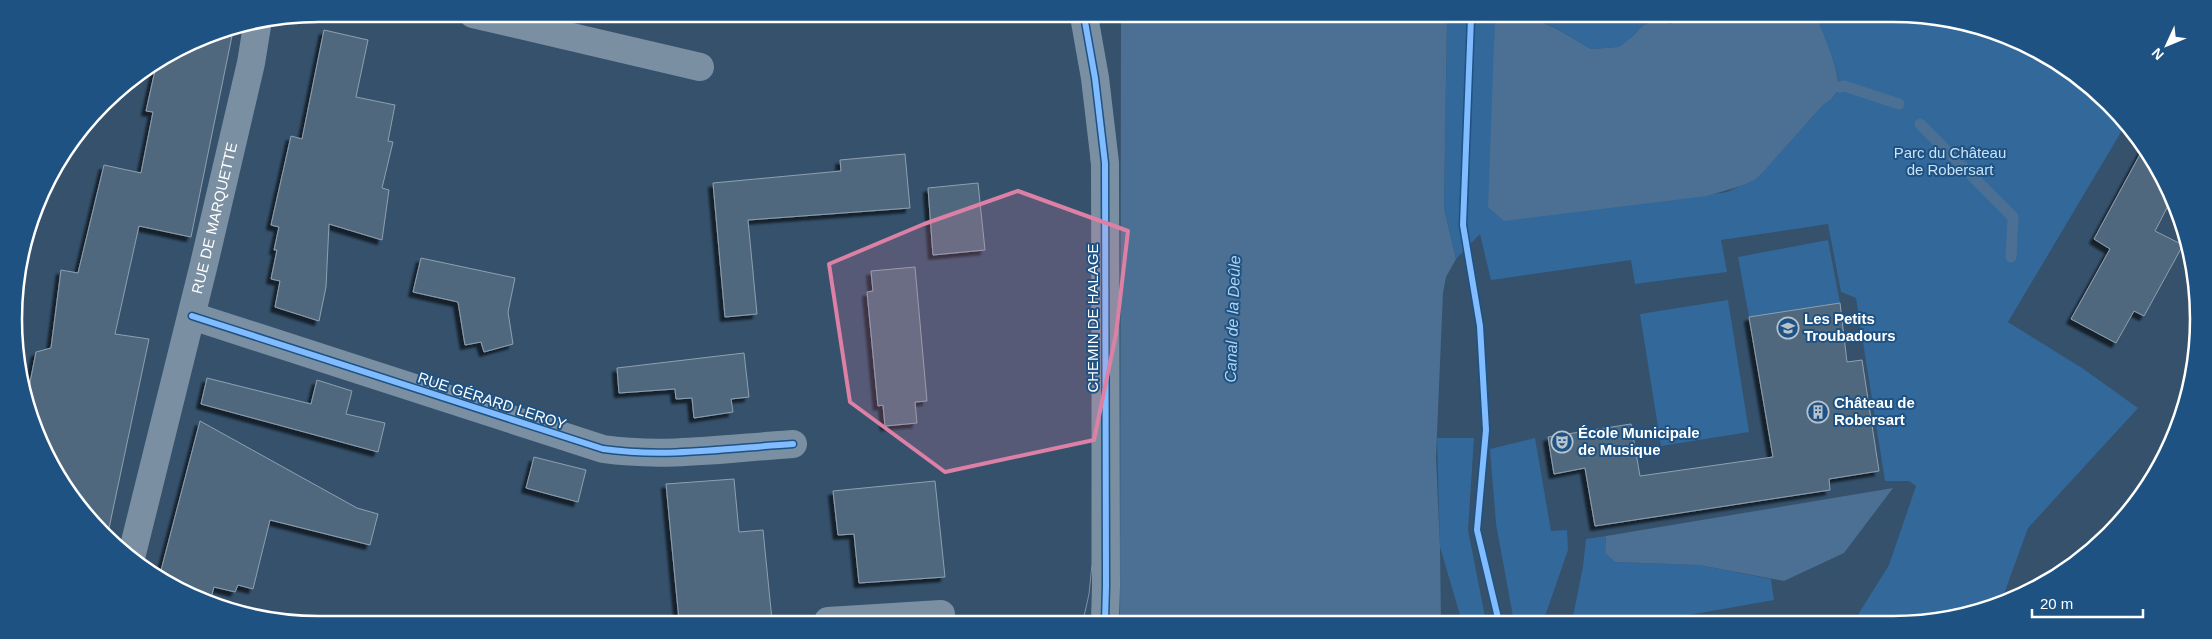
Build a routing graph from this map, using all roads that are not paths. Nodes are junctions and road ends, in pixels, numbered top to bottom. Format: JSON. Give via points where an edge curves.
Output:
{"nodes":[{"id":1,"x":507,"y":22,"type":"edge"},
{"id":2,"x":1085,"y":22,"type":"edge"},
{"id":3,"x":256,"y":29,"type":"edge"},
{"id":4,"x":700,"y":67,"type":"dead end"},
{"id":5,"x":192,"y":316,"type":"junction"},
{"id":6,"x":793,"y":444,"type":"dead end"},
{"id":7,"x":133,"y":550,"type":"edge"},
{"id":8,"x":941,"y":614,"type":"dead end"},
{"id":9,"x":903,"y":616,"type":"edge"},
{"id":10,"x":1104,"y":616,"type":"edge"}],
"edges":[{"from":1,"to":4,"type":"street"},
{"from":2,"to":10,"type":"street","name":"CHEMIN DE HALAGE","via":[[1105,163]]},
{"from":3,"to":5,"type":"street","name":"RUE DE MARQUETTE"},
{"from":5,"to":6,"type":"street","name":"RUE GÉRARD LEROY","via":[[603,449],[662,454]]},
{"from":5,"to":7,"type":"street","name":"RUE DE MARQUETTE"},
{"from":8,"to":9,"type":"street"}]}
